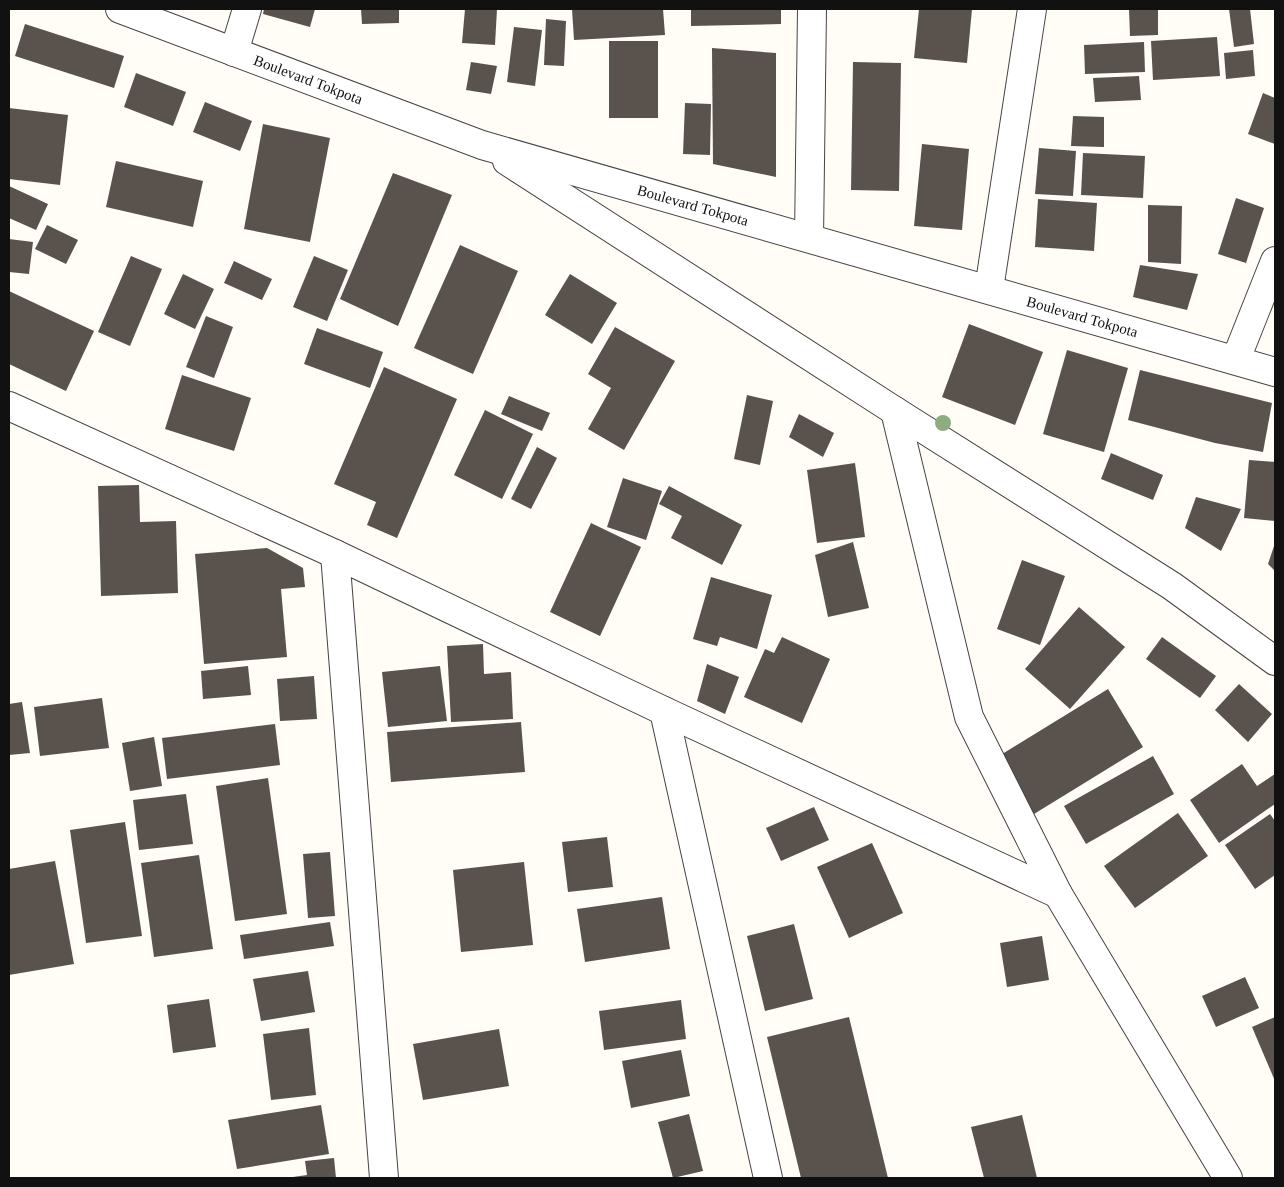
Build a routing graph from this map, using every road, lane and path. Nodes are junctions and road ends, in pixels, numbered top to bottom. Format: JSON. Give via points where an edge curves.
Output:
{"nodes":[{"id":1,"x":120,"y":9,"type":"edge"},
{"id":2,"x":247,"y":9,"type":"edge"},
{"id":3,"x":812,"y":9,"type":"edge"},
{"id":4,"x":1032,"y":9,"type":"edge"},
{"id":5,"x":234,"y":52,"type":"junction"},
{"id":6,"x":482,"y":145,"type":"junction"},
{"id":7,"x":809,"y":238,"type":"junction"},
{"id":8,"x":1275,"y":261,"type":"edge"},
{"id":9,"x":989,"y":289,"type":"junction"},
{"id":10,"x":1236,"y":359,"type":"junction"},
{"id":11,"x":1275,"y":372,"type":"edge"},
{"id":12,"x":9,"y":406,"type":"edge"},
{"id":13,"x":895,"y":412,"type":"junction"},
{"id":14,"x":335,"y":554,"type":"junction"},
{"id":15,"x":1275,"y":661,"type":"edge"},
{"id":16,"x":664,"y":711,"type":"junction"},
{"id":17,"x":1058,"y":894,"type":"junction"},
{"id":18,"x":384,"y":1178,"type":"edge"},
{"id":19,"x":768,"y":1178,"type":"edge"},
{"id":20,"x":1228,"y":1178,"type":"edge"}],
"edges":[{"from":1,"to":5,"type":"street","name":"Boulevard Tokpota"},
{"from":2,"to":5,"type":"street"},
{"from":3,"to":7,"type":"street"},
{"from":4,"to":9,"type":"street"},
{"from":5,"to":6,"type":"street","name":"Boulevard Tokpota"},
{"from":6,"to":7,"type":"street","name":"Boulevard Tokpota"},
{"from":6,"to":13,"type":"street"},
{"from":7,"to":9,"type":"street","name":"Boulevard Tokpota"},
{"from":8,"to":10,"type":"street"},
{"from":9,"to":10,"type":"street","name":"Boulevard Tokpota"},
{"from":10,"to":11,"type":"street","name":"Boulevard Tokpota"},
{"from":12,"to":14,"type":"street"},
{"from":13,"to":15,"type":"street","via":[[1172,586]]},
{"from":13,"to":17,"type":"street","via":[[969,717]]},
{"from":14,"to":16,"type":"street"},
{"from":14,"to":18,"type":"street"},
{"from":16,"to":17,"type":"street"},
{"from":16,"to":19,"type":"street"},
{"from":17,"to":20,"type":"street"}]}
